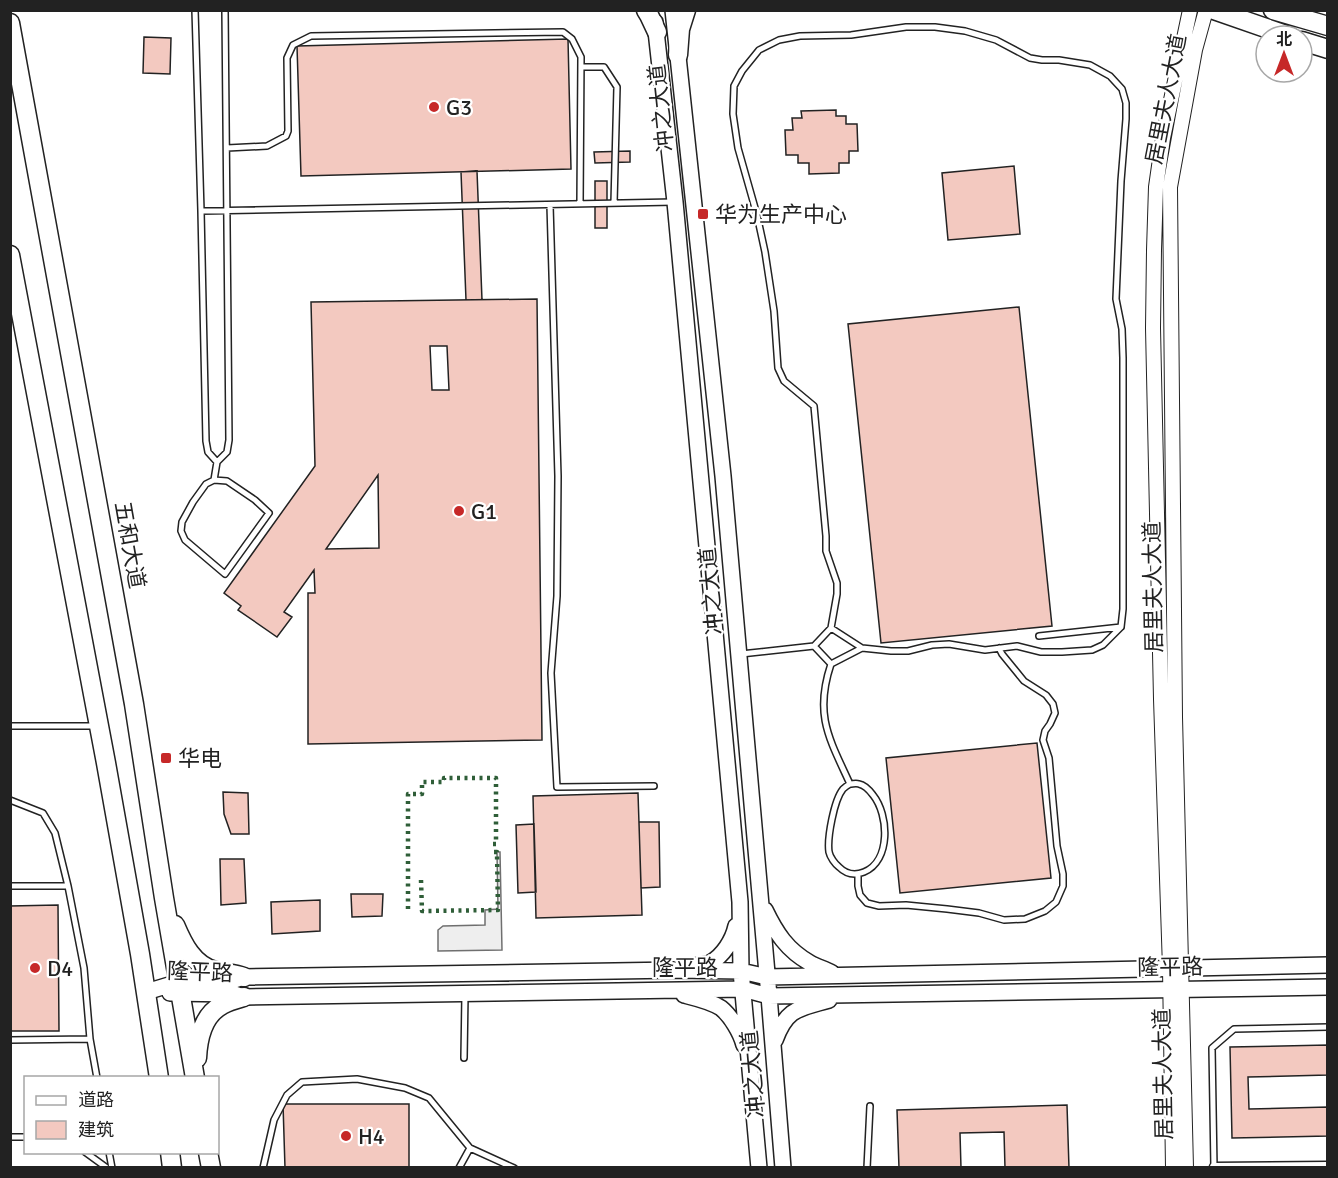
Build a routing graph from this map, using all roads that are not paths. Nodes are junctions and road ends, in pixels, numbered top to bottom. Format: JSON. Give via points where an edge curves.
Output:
{"nodes":[{"id":1,"x":17,"y":10,"type":"edge"},
{"id":2,"x":195,"y":10,"type":"edge"},
{"id":3,"x":225,"y":10,"type":"edge"},
{"id":4,"x":645,"y":10,"type":"edge"},
{"id":5,"x":654,"y":10,"type":"edge"},
{"id":6,"x":673,"y":10,"type":"edge"},
{"id":7,"x":686,"y":10,"type":"edge"},
{"id":8,"x":1190,"y":10,"type":"edge"},
{"id":9,"x":1206,"y":10,"type":"edge"},
{"id":10,"x":1214,"y":10,"type":"edge"},
{"id":11,"x":1273,"y":10,"type":"edge"},
{"id":12,"x":10,"y":23,"type":"edge"},
{"id":13,"x":1254,"y":24,"type":"edge"},
{"id":14,"x":1328,"y":26,"type":"edge"},
{"id":15,"x":657,"y":32,"type":"junction"},
{"id":16,"x":678,"y":55,"type":"junction"},
{"id":17,"x":581,"y":67,"type":"junction"},
{"id":18,"x":227,"y":148,"type":"junction"},
{"id":19,"x":675,"y":202,"type":"junction"},
{"id":20,"x":614,"y":203,"type":"junction"},
{"id":21,"x":580,"y":204,"type":"junction"},
{"id":22,"x":550,"y":205,"type":"junction"},
{"id":23,"x":201,"y":211,"type":"junction"},
{"id":24,"x":228,"y":211,"type":"junction"},
{"id":25,"x":10,"y":255,"type":"edge"},
{"id":26,"x":217,"y":462,"type":"junction"},
{"id":27,"x":214,"y":480,"type":"junction"},
{"id":28,"x":1121,"y":627,"type":"junction"},
{"id":29,"x":831,"y":628,"type":"junction"},
{"id":30,"x":1039,"y":636,"type":"dead end"},
{"id":31,"x":814,"y":646,"type":"junction"},
{"id":32,"x":862,"y":648,"type":"junction"},
{"id":33,"x":999,"y":648,"type":"junction"},
{"id":34,"x":739,"y":654,"type":"junction"},
{"id":35,"x":831,"y":664,"type":"junction"},
{"id":36,"x":10,"y":726,"type":"edge"},
{"id":37,"x":99,"y":726,"type":"junction"},
{"id":38,"x":850,"y":784,"type":"junction"},
{"id":39,"x":654,"y":786,"type":"dead end"},
{"id":40,"x":10,"y":800,"type":"edge"},
{"id":41,"x":858,"y":875,"type":"junction"},
{"id":42,"x":10,"y":886,"type":"edge"},
{"id":43,"x":68,"y":886,"type":"junction"},
{"id":44,"x":164,"y":897,"type":"junction"},
{"id":45,"x":740,"y":902,"type":"junction"},
{"id":46,"x":761,"y":902,"type":"junction"},
{"id":47,"x":1328,"y":965,"type":"edge"},
{"id":48,"x":1175,"y":968,"type":"junction"},
{"id":49,"x":676,"y":970,"type":"junction"},
{"id":50,"x":741,"y":971,"type":"junction"},
{"id":51,"x":838,"y":975,"type":"junction"},
{"id":52,"x":244,"y":977,"type":"junction"},
{"id":53,"x":767,"y":977,"type":"junction"},
{"id":54,"x":1328,"y":987,"type":"edge"},
{"id":55,"x":180,"y":988,"type":"junction"},
{"id":56,"x":743,"y":989,"type":"junction"},
{"id":57,"x":1176,"y":989,"type":"junction"},
{"id":58,"x":660,"y":990,"type":"junction"},
{"id":59,"x":146,"y":992,"type":"junction"},
{"id":60,"x":465,"y":993,"type":"junction"},
{"id":61,"x":847,"y":994,"type":"junction"},
{"id":62,"x":769,"y":996,"type":"junction"},
{"id":63,"x":244,"y":997,"type":"junction"},
{"id":64,"x":1328,"y":1027,"type":"edge"},
{"id":65,"x":90,"y":1039,"type":"junction"},
{"id":66,"x":10,"y":1040,"type":"edge"},
{"id":67,"x":464,"y":1058,"type":"dead end"},
{"id":68,"x":775,"y":1070,"type":"junction"},
{"id":69,"x":752,"y":1075,"type":"junction"},
{"id":70,"x":97,"y":1076,"type":"edge"},
{"id":71,"x":159,"y":1076,"type":"edge"},
{"id":72,"x":196,"y":1076,"type":"edge"},
{"id":73,"x":196,"y":1076,"type":"edge"},
{"id":74,"x":870,"y":1106,"type":"dead end"},
{"id":75,"x":470,"y":1148,"type":"junction"},
{"id":76,"x":88,"y":1154,"type":"edge"},
{"id":77,"x":1328,"y":1166,"type":"edge"},
{"id":78,"x":107,"y":1167,"type":"edge"},
{"id":79,"x":263,"y":1167,"type":"edge"},
{"id":80,"x":459,"y":1167,"type":"edge"},
{"id":81,"x":514,"y":1167,"type":"edge"},
{"id":82,"x":759,"y":1167,"type":"edge"},
{"id":83,"x":783,"y":1167,"type":"edge"},
{"id":84,"x":867,"y":1167,"type":"edge"},
{"id":85,"x":1173,"y":1167,"type":"edge"},
{"id":86,"x":1186,"y":1167,"type":"edge"},
{"id":87,"x":1214,"y":1167,"type":"edge"}],
"edges":[{"from":1,"to":12,"type":"main road"},
{"from":2,"to":23,"type":"lane"},
{"from":3,"to":18,"type":"lane"},
{"from":4,"to":15,"type":"main road"},
{"from":5,"to":15,"type":"main road","name":"冲之大道"},
{"from":6,"to":16,"type":"main road","name":"冲之大道"},
{"from":7,"to":16,"type":"main road"},
{"from":8,"to":48,"type":"street","name":"居里夫人大道","via":[[1163,138],[1156,187],[1154,250],[1161,687]]},
{"from":9,"to":48,"type":"street","name":"居里夫人大道","via":[[1170,187]]},
{"from":10,"to":13,"type":"main road"},
{"from":11,"to":14,"type":"main road"},
{"from":12,"to":44,"type":"main road","name":"五和大道","via":[[132,693]]},
{"from":15,"to":19,"type":"main road","name":"冲之大道"},
{"from":16,"to":34,"type":"main road","name":"冲之大道"},
{"from":17,"to":18,"type":"lane","via":[[581,57],[572,39],[563,32],[311,36],[293,45],[287,58],[286,136],[267,146]]},
{"from":17,"to":20,"type":"lane","via":[[604,67],[617,87]]},
{"from":17,"to":21,"type":"lane"},
{"from":18,"to":24,"type":"lane"},
{"from":19,"to":20,"type":"lane"},
{"from":19,"to":45,"type":"main road","name":"冲之大道"},
{"from":20,"to":21,"type":"lane"},
{"from":21,"to":22,"type":"lane"},
{"from":22,"to":24,"type":"lane"},
{"from":22,"to":39,"type":"lane","via":[[558,476],[557,596],[551,673],[557,787]]},
{"from":23,"to":24,"type":"lane"},
{"from":23,"to":26,"type":"lane","via":[[206,441],[208,452]]},
{"from":24,"to":26,"type":"lane","via":[[229,440],[227,452]]},
{"from":25,"to":37,"type":"main road"},
{"from":26,"to":27,"type":"lane"},
{"from":27,"to":27,"type":"lane","via":[[228,481],[269,513],[225,574],[185,540],[181,531],[193,502],[206,484]]},
{"from":28,"to":29,"type":"lane","via":[[1123,358],[1116,299],[1126,119],[1122,88],[1090,65],[1030,58],[996,40],[965,31],[906,27],[779,40],[759,50],[734,86],[734,125],[765,252],[778,368],[784,381],[814,406],[826,551],[837,587]]},
{"from":28,"to":30,"type":"lane"},
{"from":28,"to":33,"type":"lane","via":[[1092,650],[1041,652],[1017,646]]},
{"from":29,"to":31,"type":"lane"},
{"from":29,"to":32,"type":"lane"},
{"from":31,"to":34,"type":"lane"},
{"from":31,"to":35,"type":"lane"},
{"from":32,"to":33,"type":"lane","via":[[909,651],[949,644],[985,650]]},
{"from":32,"to":35,"type":"lane"},
{"from":33,"to":41,"type":"lane","via":[[1024,681],[1046,694],[1053,704],[1055,713],[1043,740],[1049,758],[1063,874],[1056,902],[1025,919],[1004,920],[947,909],[879,906],[867,903],[860,895]]},
{"from":34,"to":46,"type":"main road","name":"冲之大道"},
{"from":35,"to":38,"type":"lane","via":[[823,700],[825,722]]},
{"from":36,"to":37,"type":"lane"},
{"from":37,"to":59,"type":"main road"},
{"from":38,"to":41,"type":"lane","via":[[843,788],[832,817],[829,854],[837,866]]},
{"from":38,"to":41,"type":"lane","via":[[861,784],[870,790],[884,819],[885,838],[880,856],[871,869]]},
{"from":40,"to":43,"type":"lane","via":[[42,813],[55,833]]},
{"from":42,"to":43,"type":"lane"},
{"from":43,"to":65,"type":"lane","via":[[84,968]]},
{"from":44,"to":52,"type":"main road","via":[[178,933],[194,959],[208,969]]},
{"from":44,"to":55,"type":"main road","name":"五和大道"},
{"from":45,"to":49,"type":"main road","via":[[736,929],[722,954],[709,963]]},
{"from":45,"to":50,"type":"main road","name":"冲之大道"},
{"from":46,"to":51,"type":"main road","via":[[786,945],[811,964]]},
{"from":46,"to":53,"type":"main road","name":"冲之大道"},
{"from":47,"to":48,"type":"main road","name":"隆平路"},
{"from":48,"to":51,"type":"main road","name":"隆平路"},
{"from":48,"to":57,"type":"street","name":"居里夫人大道"},
{"from":49,"to":50,"type":"main road","name":"隆平路"},
{"from":49,"to":52,"type":"main road","name":"隆平路"},
{"from":50,"to":53,"type":"main road","name":"隆平路"},
{"from":50,"to":56,"type":"main road","name":"冲之大道"},
{"from":51,"to":53,"type":"main road","name":"隆平路"},
{"from":52,"to":55,"type":"main road","name":"隆平路"},
{"from":53,"to":62,"type":"main road","name":"冲之大道"},
{"from":54,"to":57,"type":"main road","name":"隆平路"},
{"from":55,"to":59,"type":"main road","name":"隆平路"},
{"from":55,"to":63,"type":"main road","name":"隆平路"},
{"from":55,"to":72,"type":"main road","name":"五和大道"},
{"from":56,"to":58,"type":"main road","name":"隆平路"},
{"from":56,"to":62,"type":"main road","name":"隆平路"},
{"from":56,"to":69,"type":"main road","name":"冲之大道"},
{"from":57,"to":61,"type":"main road","name":"隆平路"},
{"from":57,"to":85,"type":"street","name":"居里夫人大道"},
{"from":57,"to":86,"type":"street","name":"居里夫人大道"},
{"from":58,"to":60,"type":"main road","name":"隆平路"},
{"from":58,"to":69,"type":"main road","via":[[721,1008],[743,1040]]},
{"from":59,"to":71,"type":"main road"},
{"from":60,"to":63,"type":"main road","name":"隆平路"},
{"from":60,"to":67,"type":"lane"},
{"from":61,"to":62,"type":"main road","name":"隆平路"},
{"from":61,"to":68,"type":"main road","via":[[795,1010],[782,1023],[775,1040]]},
{"from":62,"to":68,"type":"main road","name":"冲之大道"},
{"from":63,"to":73,"type":"main road","via":[[219,1006],[207,1018],[198,1043]]},
{"from":64,"to":87,"type":"lane","via":[[1234,1029],[1212,1048]]},
{"from":65,"to":66,"type":"lane"},
{"from":65,"to":70,"type":"lane"},
{"from":68,"to":83,"type":"main road","name":"冲之大道"},
{"from":69,"to":82,"type":"main road","name":"冲之大道"},
{"from":74,"to":84,"type":"lane"},
{"from":75,"to":79,"type":"lane","via":[[429,1098],[405,1088],[357,1079],[302,1082],[287,1095],[274,1120]]},
{"from":75,"to":80,"type":"lane"},
{"from":75,"to":81,"type":"lane"},
{"from":76,"to":78,"type":"lane"},
{"from":77,"to":87,"type":"street"}]}
